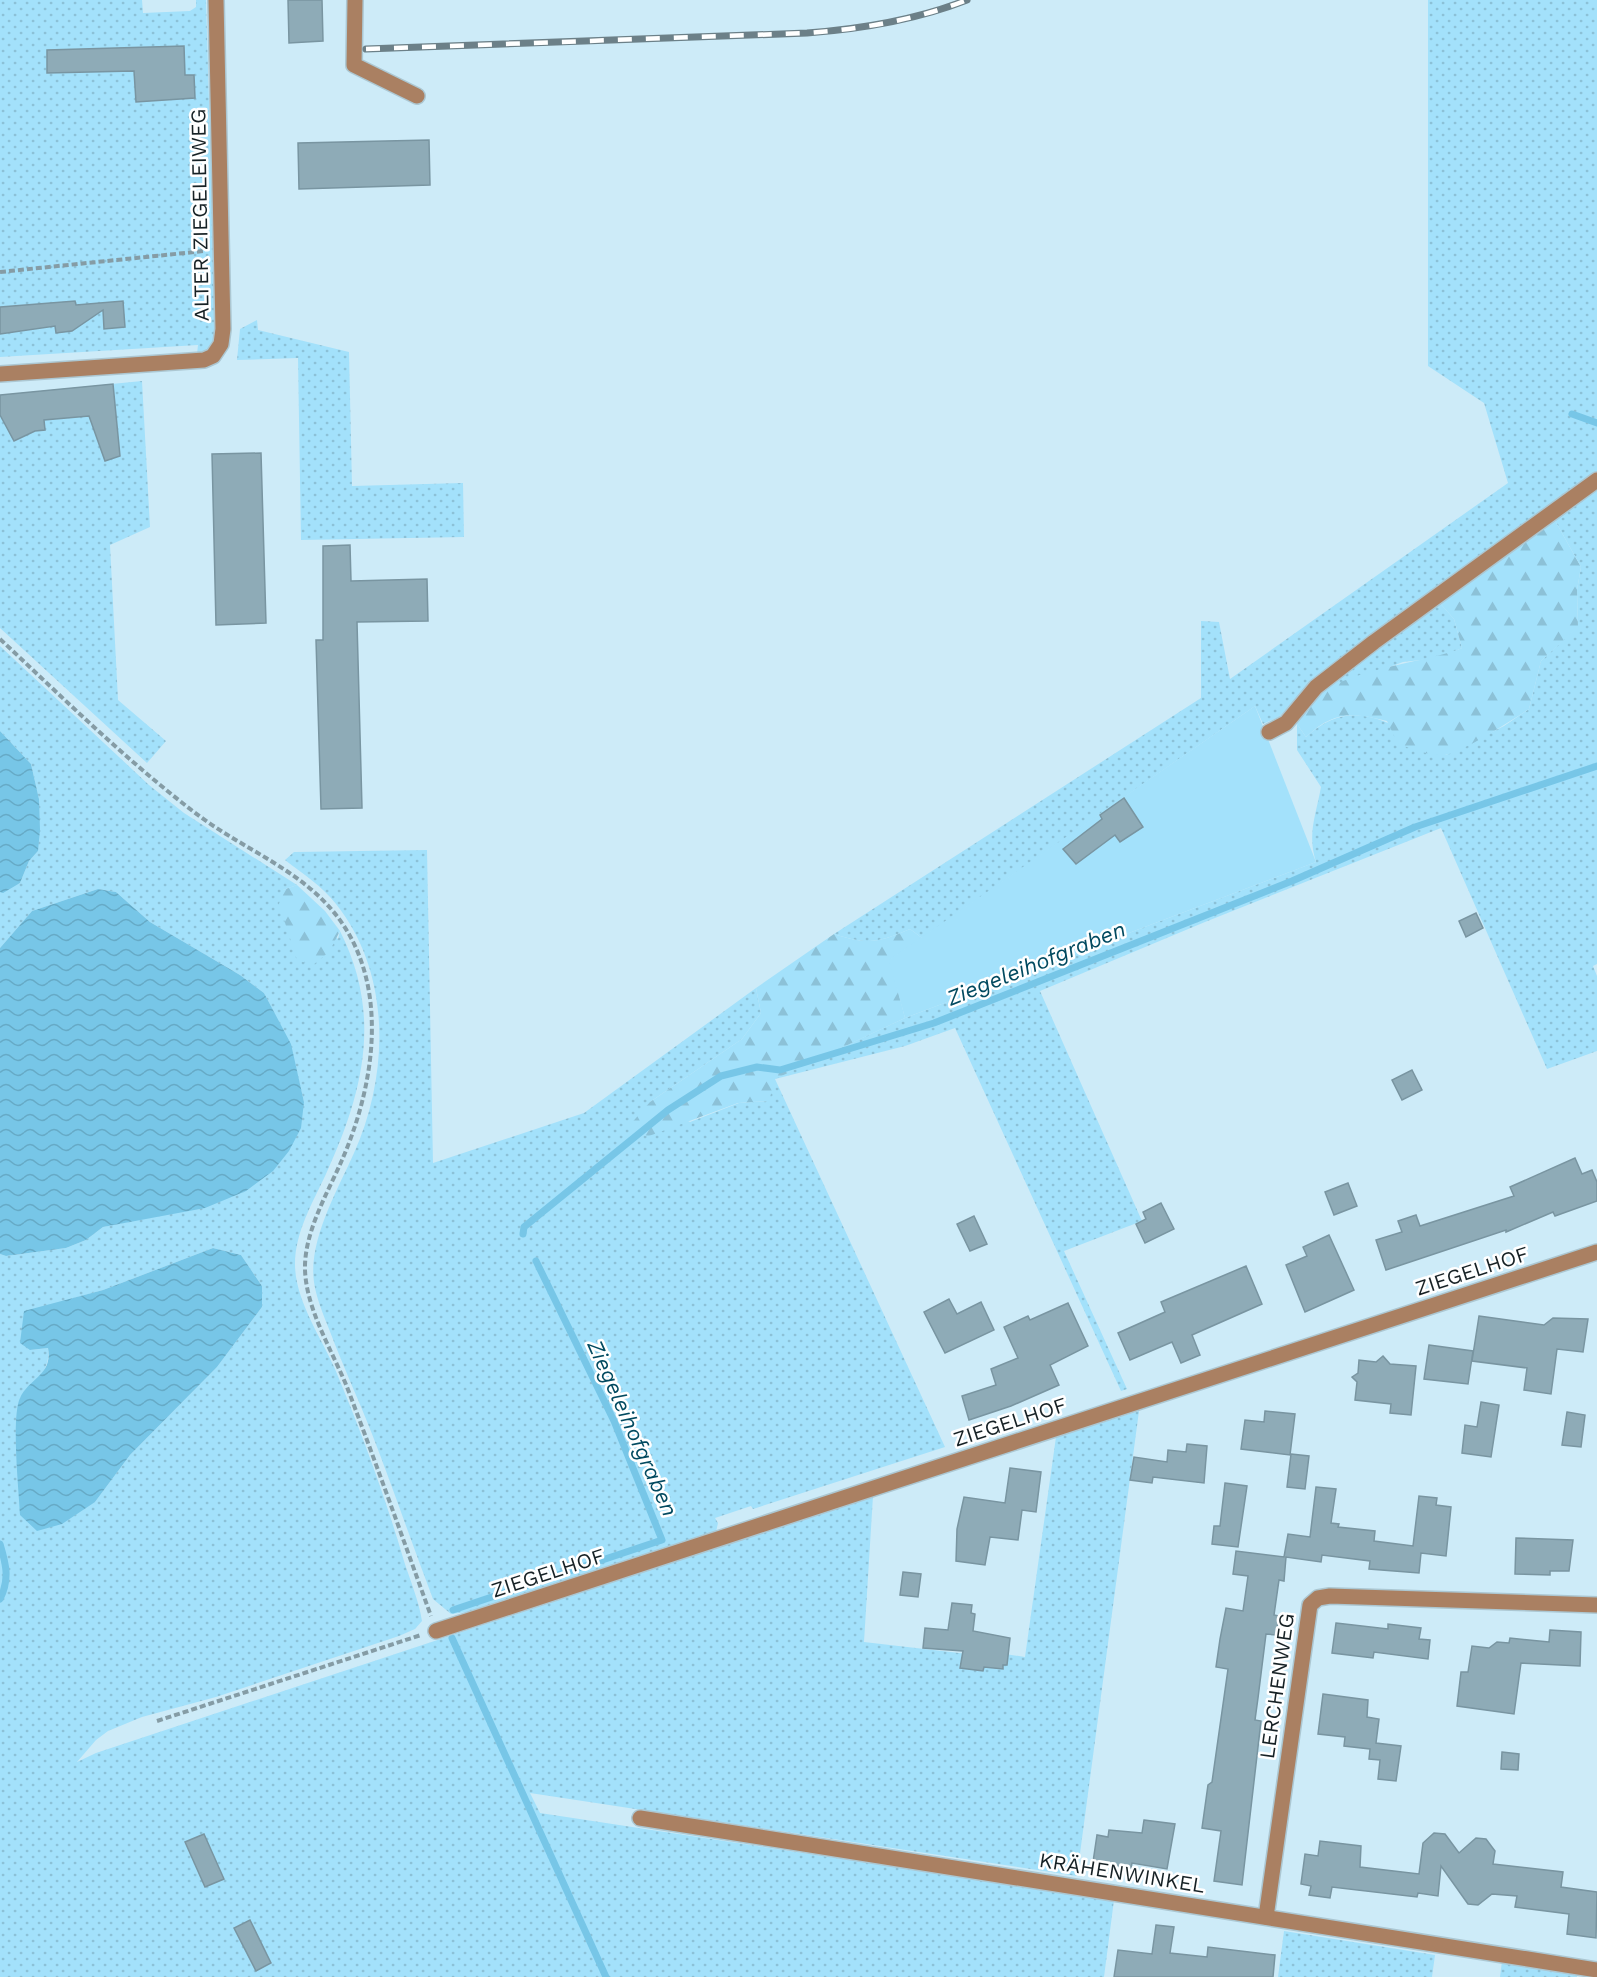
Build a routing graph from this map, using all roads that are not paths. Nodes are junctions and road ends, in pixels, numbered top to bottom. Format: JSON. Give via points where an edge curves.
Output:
{"nodes":[{"id":1,"x":216,"y":0,"type":"edge"},
{"id":2,"x":355,"y":0,"type":"edge"},
{"id":3,"x":417,"y":96,"type":"dead end"},
{"id":4,"x":0,"y":374,"type":"edge"},
{"id":5,"x":1597,"y":480,"type":"edge"},
{"id":6,"x":1269,"y":732,"type":"dead end"},
{"id":7,"x":1597,"y":1252,"type":"edge"},
{"id":8,"x":1597,"y":1605,"type":"edge"},
{"id":9,"x":436,"y":1631,"type":"road end"},
{"id":10,"x":640,"y":1818,"type":"dead end"},
{"id":11,"x":1266,"y":1917,"type":"junction"},
{"id":12,"x":1597,"y":1970,"type":"edge"}],
"edges":[{"from":1,"to":4,"type":"street","name":"ALTER ZIEGELEIWEG","via":[[222,337],[213,356],[204,360]]},
{"from":2,"to":3,"type":"street","via":[[354,64]]},
{"from":5,"to":6,"type":"street","via":[[1374,642],[1316,687],[1286,723]]},
{"from":7,"to":9,"type":"street","name":"ZIEGELHOF"},
{"from":8,"to":11,"type":"street","name":"LERCHENWEG","via":[[1330,1596],[1318,1598],[1310,1605]]},
{"from":10,"to":11,"type":"street","name":"KRÄHENWINKEL"},
{"from":11,"to":12,"type":"street","name":"KRÄHENWINKEL"}]}
